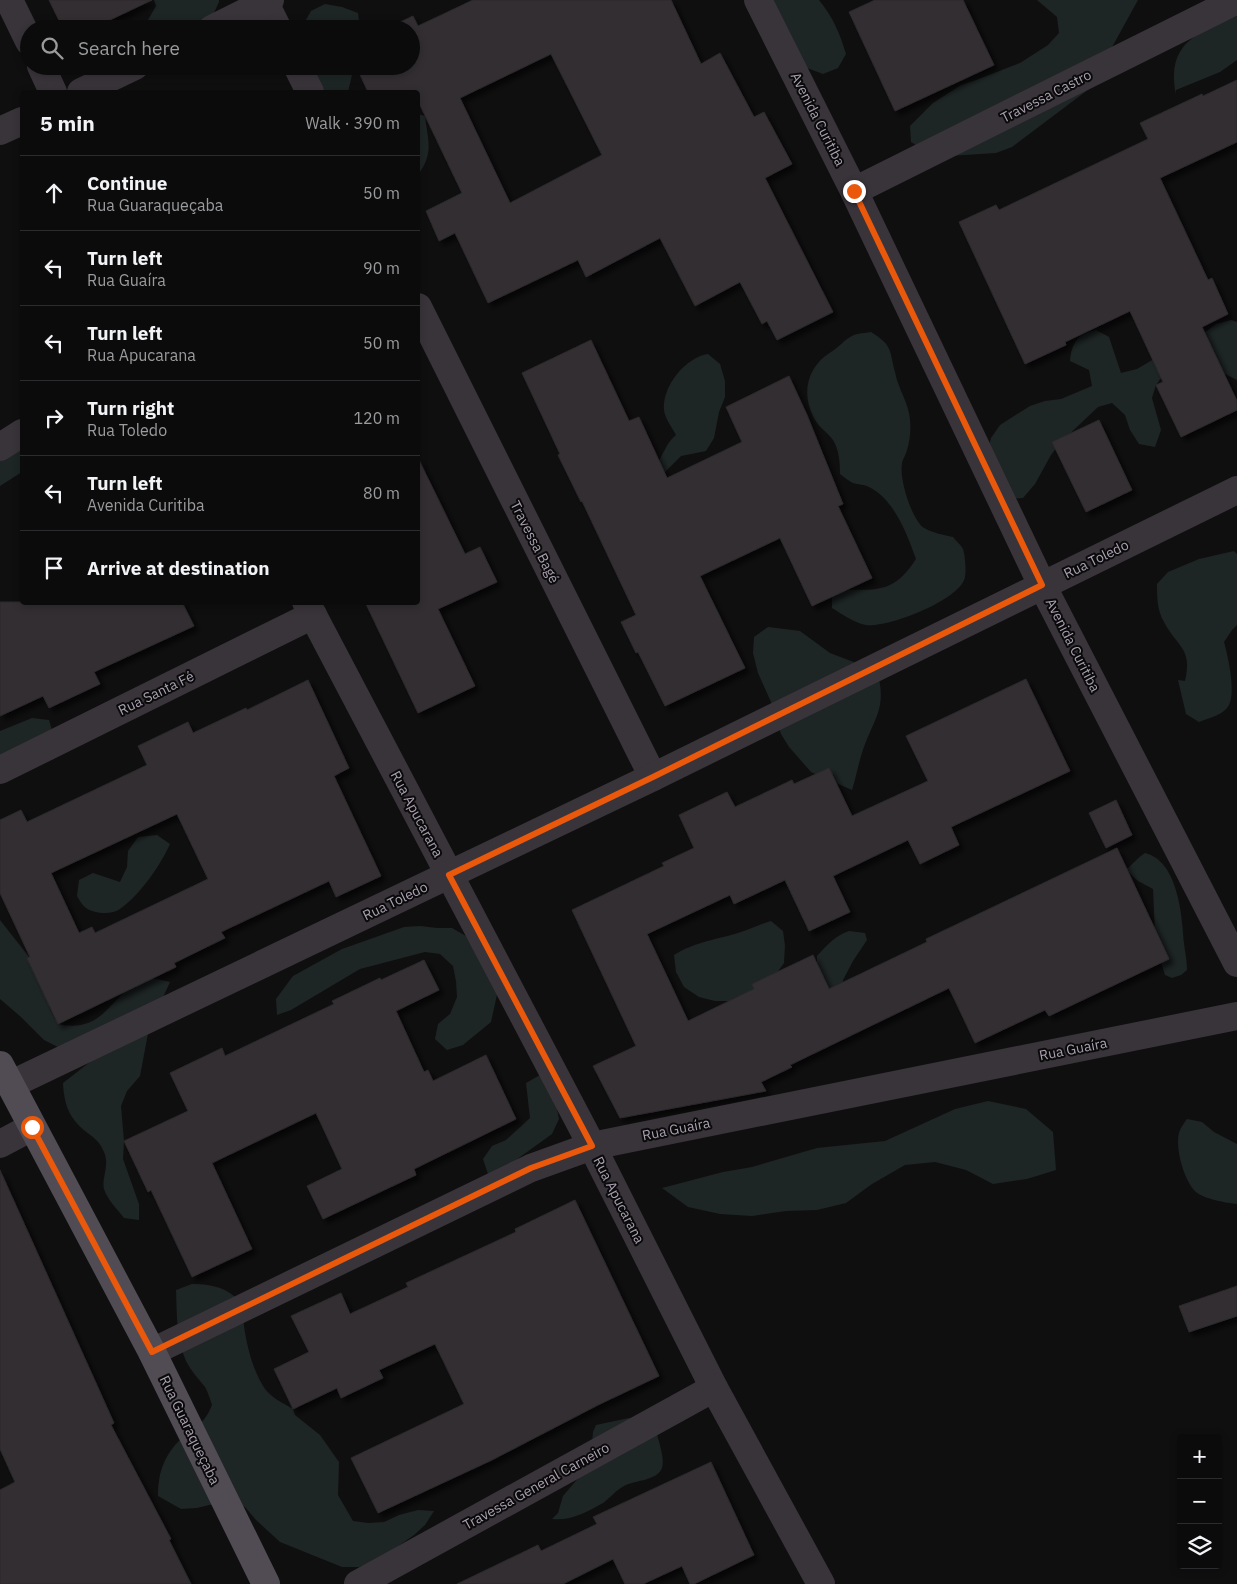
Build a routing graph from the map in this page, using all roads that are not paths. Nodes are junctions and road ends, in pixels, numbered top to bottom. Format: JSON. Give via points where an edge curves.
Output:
{"nodes":[{"id":1,"x":9,"y":0,"type":"edge"},
{"id":2,"x":758,"y":0,"type":"edge"},
{"id":3,"x":1237,"y":0,"type":"edge"},
{"id":4,"x":268,"y":1,"type":"edge"},
{"id":5,"x":230,"y":20,"type":"edge"},
{"id":6,"x":275,"y":20,"type":"edge"},
{"id":7,"x":20,"y":23,"type":"edge"},
{"id":8,"x":45,"y":75,"type":"edge"},
{"id":9,"x":116,"y":75,"type":"edge"},
{"id":10,"x":302,"y":75,"type":"edge"},
{"id":11,"x":52,"y":90,"type":"edge"},
{"id":12,"x":85,"y":90,"type":"edge"},
{"id":13,"x":309,"y":90,"type":"edge"},
{"id":14,"x":20,"y":121,"type":"edge"},
{"id":15,"x":0,"y":131,"type":"edge"},
{"id":16,"x":854,"y":191,"type":"junction"},
{"id":17,"x":420,"y":311,"type":"edge"},
{"id":18,"x":20,"y":434,"type":"edge"},
{"id":19,"x":0,"y":447,"type":"edge"},
{"id":20,"x":1237,"y":490,"type":"edge"},
{"id":21,"x":1042,"y":585,"type":"junction"},
{"id":22,"x":310,"y":609,"type":"edge"},
{"id":23,"x":0,"y":770,"type":"edge"},
{"id":24,"x":653,"y":777,"type":"junction"},
{"id":25,"x":449,"y":875,"type":"junction"},
{"id":26,"x":1237,"y":963,"type":"edge"},
{"id":27,"x":1237,"y":1016,"type":"edge"},
{"id":28,"x":5,"y":1075,"type":"edge"},
{"id":29,"x":32,"y":1127,"type":"junction"},
{"id":30,"x":0,"y":1144,"type":"edge"},
{"id":31,"x":592,"y":1146,"type":"junction"},
{"id":32,"x":152,"y":1352,"type":"junction"},
{"id":33,"x":714,"y":1388,"type":"junction"},
{"id":34,"x":266,"y":1584,"type":"edge"},
{"id":35,"x":358,"y":1584,"type":"edge"},
{"id":36,"x":821,"y":1584,"type":"edge"}],
"edges":[{"from":1,"to":7,"type":"street"},
{"from":2,"to":16,"type":"street","name":"Avenida Curitiba"},
{"from":3,"to":16,"type":"street","name":"Travessa Castro"},
{"from":4,"to":5,"type":"street"},
{"from":4,"to":6,"type":"street"},
{"from":8,"to":11,"type":"street"},
{"from":9,"to":12,"type":"street"},
{"from":10,"to":13,"type":"street"},
{"from":14,"to":15,"type":"street"},
{"from":16,"to":21,"type":"street","name":"Avenida Curitiba"},
{"from":17,"to":24,"type":"street","name":"Travessa Bagé"},
{"from":18,"to":19,"type":"street"},
{"from":20,"to":21,"type":"street","name":"Rua Toledo"},
{"from":21,"to":24,"type":"street","name":"Rua Toledo"},
{"from":21,"to":26,"type":"street","name":"Avenida Curitiba"},
{"from":22,"to":23,"type":"street","name":"Rua Santa Fé"},
{"from":22,"to":25,"type":"street","name":"Rua Apucarana"},
{"from":24,"to":25,"type":"street","name":"Rua Toledo"},
{"from":25,"to":28,"type":"street","name":"Rua Toledo"},
{"from":25,"to":31,"type":"street","name":"Rua Apucarana"},
{"from":27,"to":31,"type":"street","name":"Rua Guaíra"},
{"from":28,"to":29,"type":"main road","name":"Rua Guaraqueçaba"},
{"from":29,"to":30,"type":"street"},
{"from":29,"to":32,"type":"main road","name":"Rua Guaraqueçaba"},
{"from":31,"to":32,"type":"street","name":"Rua Guaíra","via":[[531,1168]]},
{"from":31,"to":33,"type":"street","name":"Rua Apucarana"},
{"from":32,"to":34,"type":"main road","name":"Rua Guaraqueçaba"},
{"from":33,"to":35,"type":"street","name":"Travessa General Carneiro"},
{"from":33,"to":36,"type":"street","name":"Rua Apucarana"}]}
